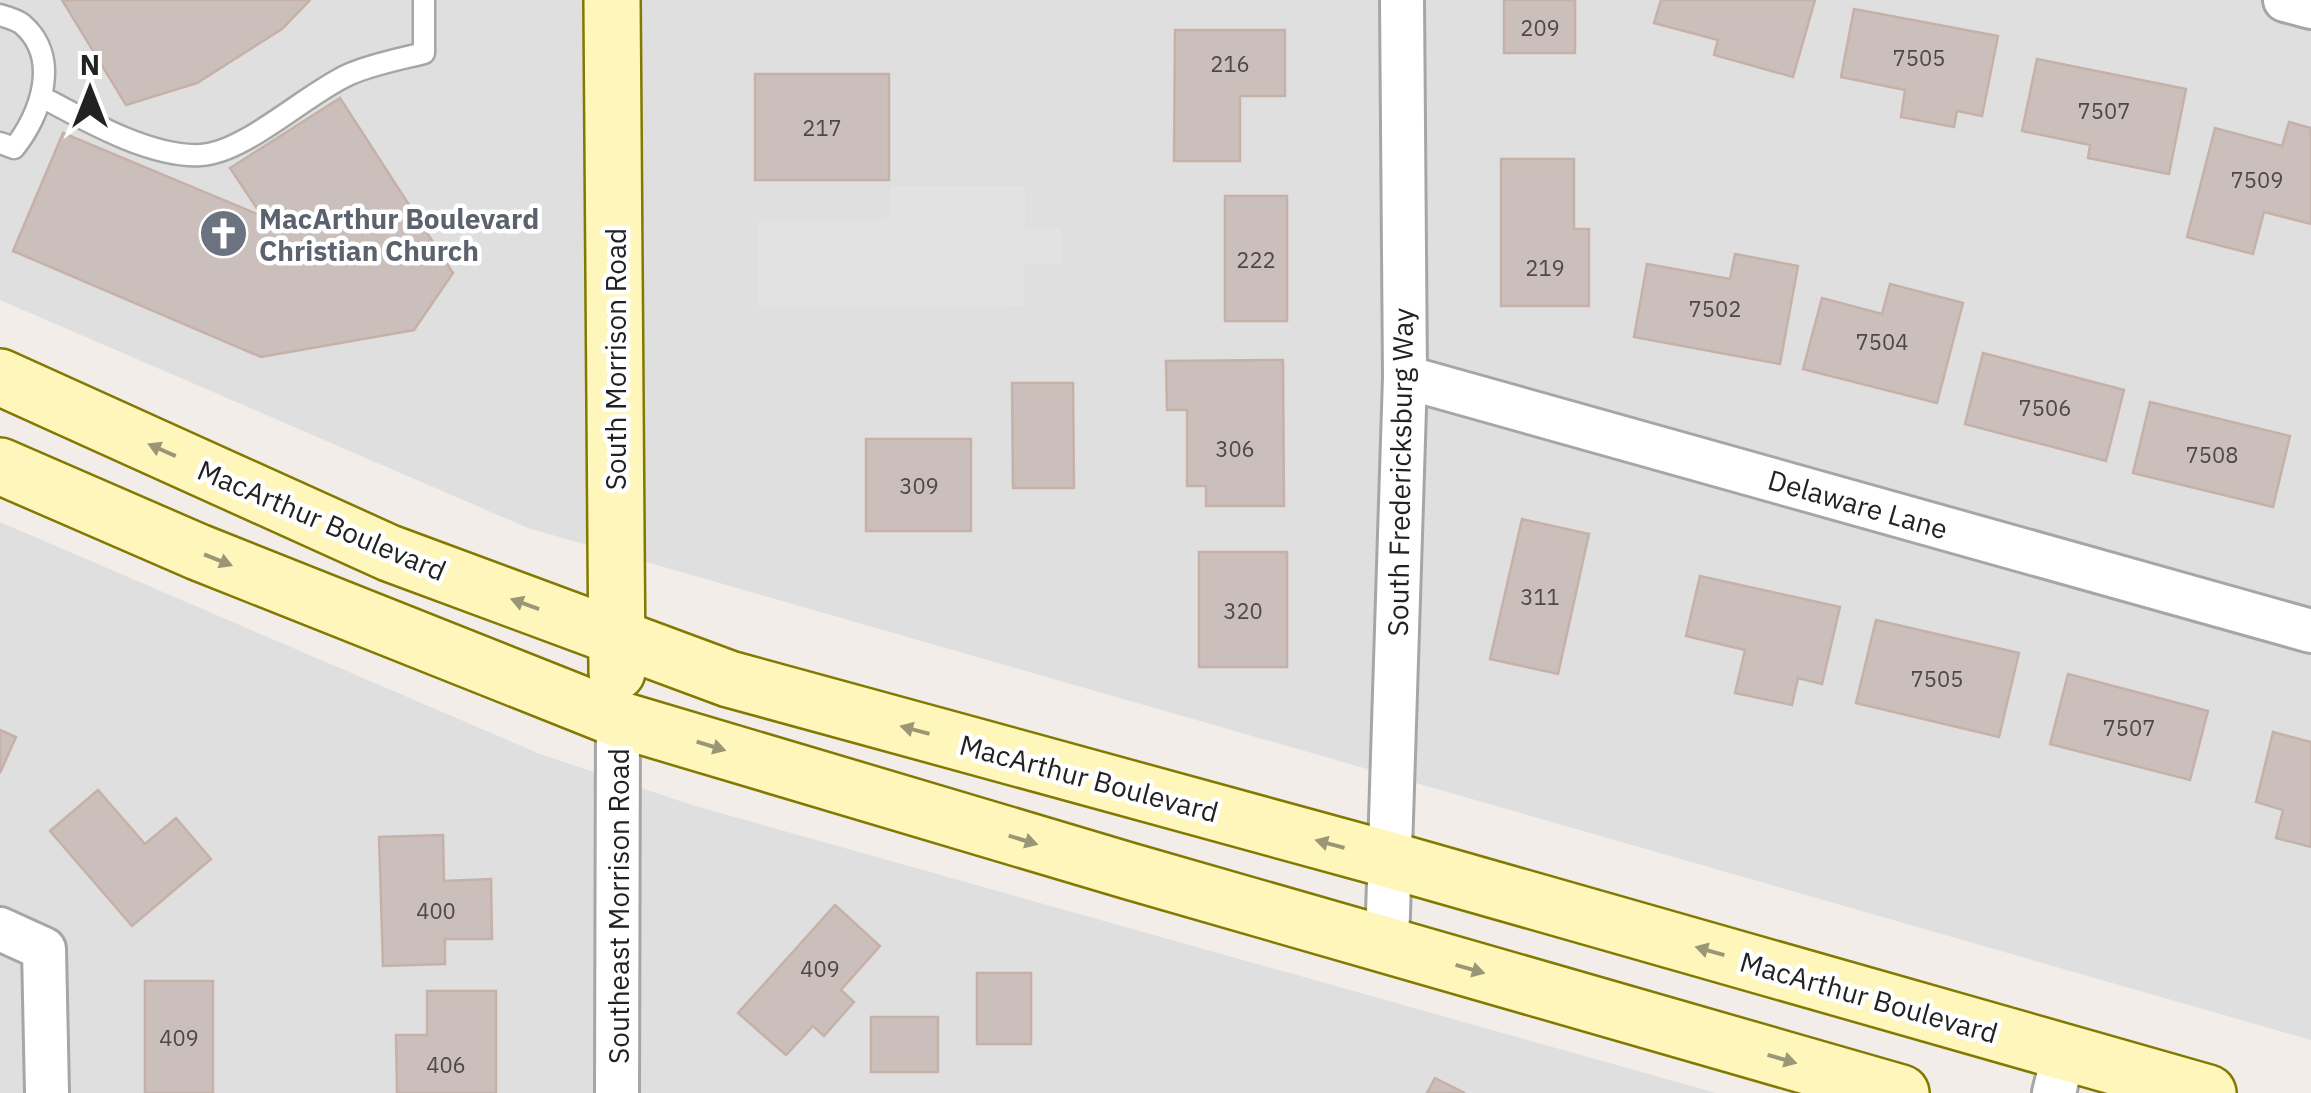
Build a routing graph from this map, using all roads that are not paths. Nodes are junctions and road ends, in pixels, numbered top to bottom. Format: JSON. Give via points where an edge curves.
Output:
{"nodes":[{"id":1,"x":27,"y":0,"type":"edge"},
{"id":2,"x":424,"y":0,"type":"edge"},
{"id":3,"x":612,"y":0,"type":"edge"},
{"id":4,"x":1402,"y":0,"type":"edge"},
{"id":5,"x":2285,"y":0,"type":"edge"},
{"id":6,"x":2311,"y":8,"type":"edge"},
{"id":7,"x":0,"y":15,"type":"edge"},
{"id":8,"x":22,"y":23,"type":"junction"},
{"id":9,"x":42,"y":98,"type":"junction"},
{"id":10,"x":0,"y":143,"type":"edge"},
{"id":11,"x":1405,"y":377,"type":"junction"},
{"id":12,"x":0,"y":378,"type":"edge"},
{"id":13,"x":0,"y":466,"type":"edge"},
{"id":14,"x":2311,"y":631,"type":"edge"},
{"id":15,"x":617,"y":638,"type":"junction"},
{"id":16,"x":618,"y":718,"type":"junction"},
{"id":17,"x":1390,"y":860,"type":"junction"},
{"id":18,"x":0,"y":929,"type":"edge"},
{"id":19,"x":1387,"y":945,"type":"junction"},
{"id":20,"x":2059,"y":1073,"type":"edge"},
{"id":21,"x":48,"y":1093,"type":"edge"},
{"id":22,"x":617,"y":1093,"type":"edge"},
{"id":23,"x":1901,"y":1093,"type":"edge"},
{"id":24,"x":2208,"y":1093,"type":"edge"}],
"edges":[{"from":1,"to":8,"type":"lane"},
{"from":2,"to":9,"type":"lane","via":[[424,53],[350,74],[230,147],[203,156],[112,134]]},
{"from":3,"to":15,"type":"street","name":"South Morrison Road"},
{"from":4,"to":11,"type":"street","name":"South Fredericksburg Way"},
{"from":5,"to":6,"type":"street"},
{"from":7,"to":8,"type":"lane"},
{"from":8,"to":9,"type":"lane","via":[[44,70]]},
{"from":9,"to":10,"type":"lane","via":[[14,148]]},
{"from":11,"to":14,"type":"street","name":"Delaware Lane"},
{"from":11,"to":17,"type":"street","name":"South Fredericksburg Way"},
{"from":15,"to":12,"type":"street","name":"MacArthur Boulevard","one_way":true,"via":[[389,553]]},
{"from":13,"to":16,"type":"street","one_way":true},
{"from":15,"to":16,"type":"street","name":"South Morrison Road"},
{"from":17,"to":15,"type":"street","name":"MacArthur Boulevard","one_way":true,"via":[[729,679]]},
{"from":16,"to":19,"type":"street","one_way":true},
{"from":16,"to":22,"type":"street","name":"Southeast Morrison Road"},
{"from":17,"to":19,"type":"street","name":"South Fredericksburg Way"},
{"from":20,"to":17,"type":"street","name":"MacArthur Boulevard","one_way":true},
{"from":18,"to":21,"type":"street","via":[[44,950]]},
{"from":19,"to":23,"type":"street","one_way":true},
{"from":20,"to":24,"type":"street","name":"MacArthur Boulevard"}]}
